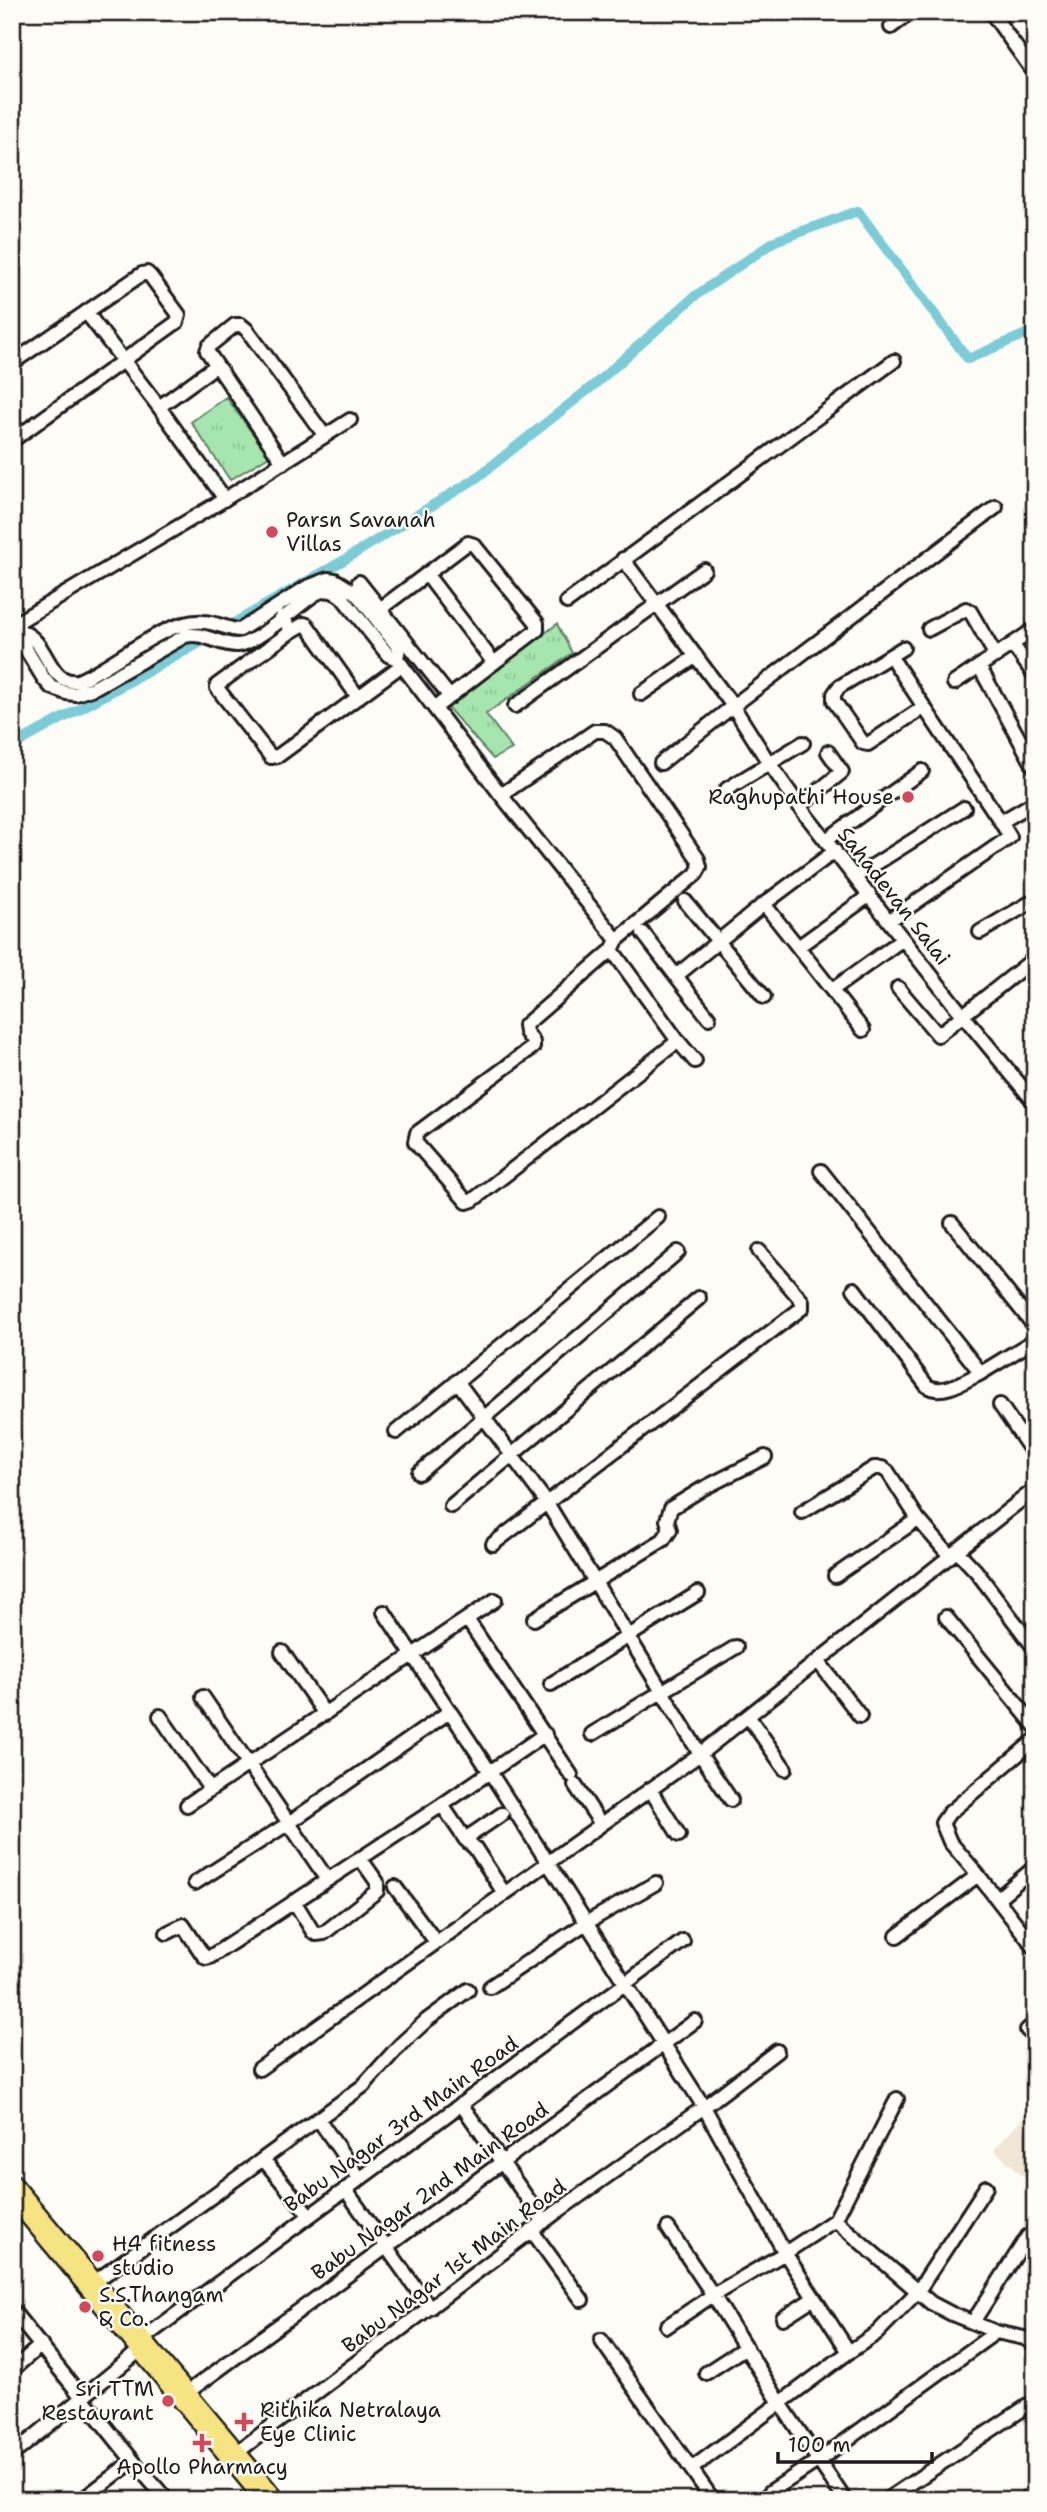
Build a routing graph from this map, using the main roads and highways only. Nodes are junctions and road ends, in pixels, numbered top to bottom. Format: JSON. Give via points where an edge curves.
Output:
{"nodes":[{"id":1,"x":12,"y":2181,"type":"edge"},
{"id":2,"x":12,"y":2198,"type":"edge"},
{"id":3,"x":139,"y":2345,"type":"junction"},
{"id":4,"x":233,"y":2455,"type":"junction"},
{"id":5,"x":263,"y":2500,"type":"edge"},
{"id":6,"x":278,"y":2500,"type":"edge"}],
"edges":[{"from":1,"to":3,"type":"main road","via":[[96,2281]]},
{"from":2,"to":3,"type":"main road"},
{"from":3,"to":4,"type":"main road"},
{"from":3,"to":4,"type":"main road","via":[[188,2392]]},
{"from":4,"to":5,"type":"main road"},
{"from":4,"to":6,"type":"main road"}]}
